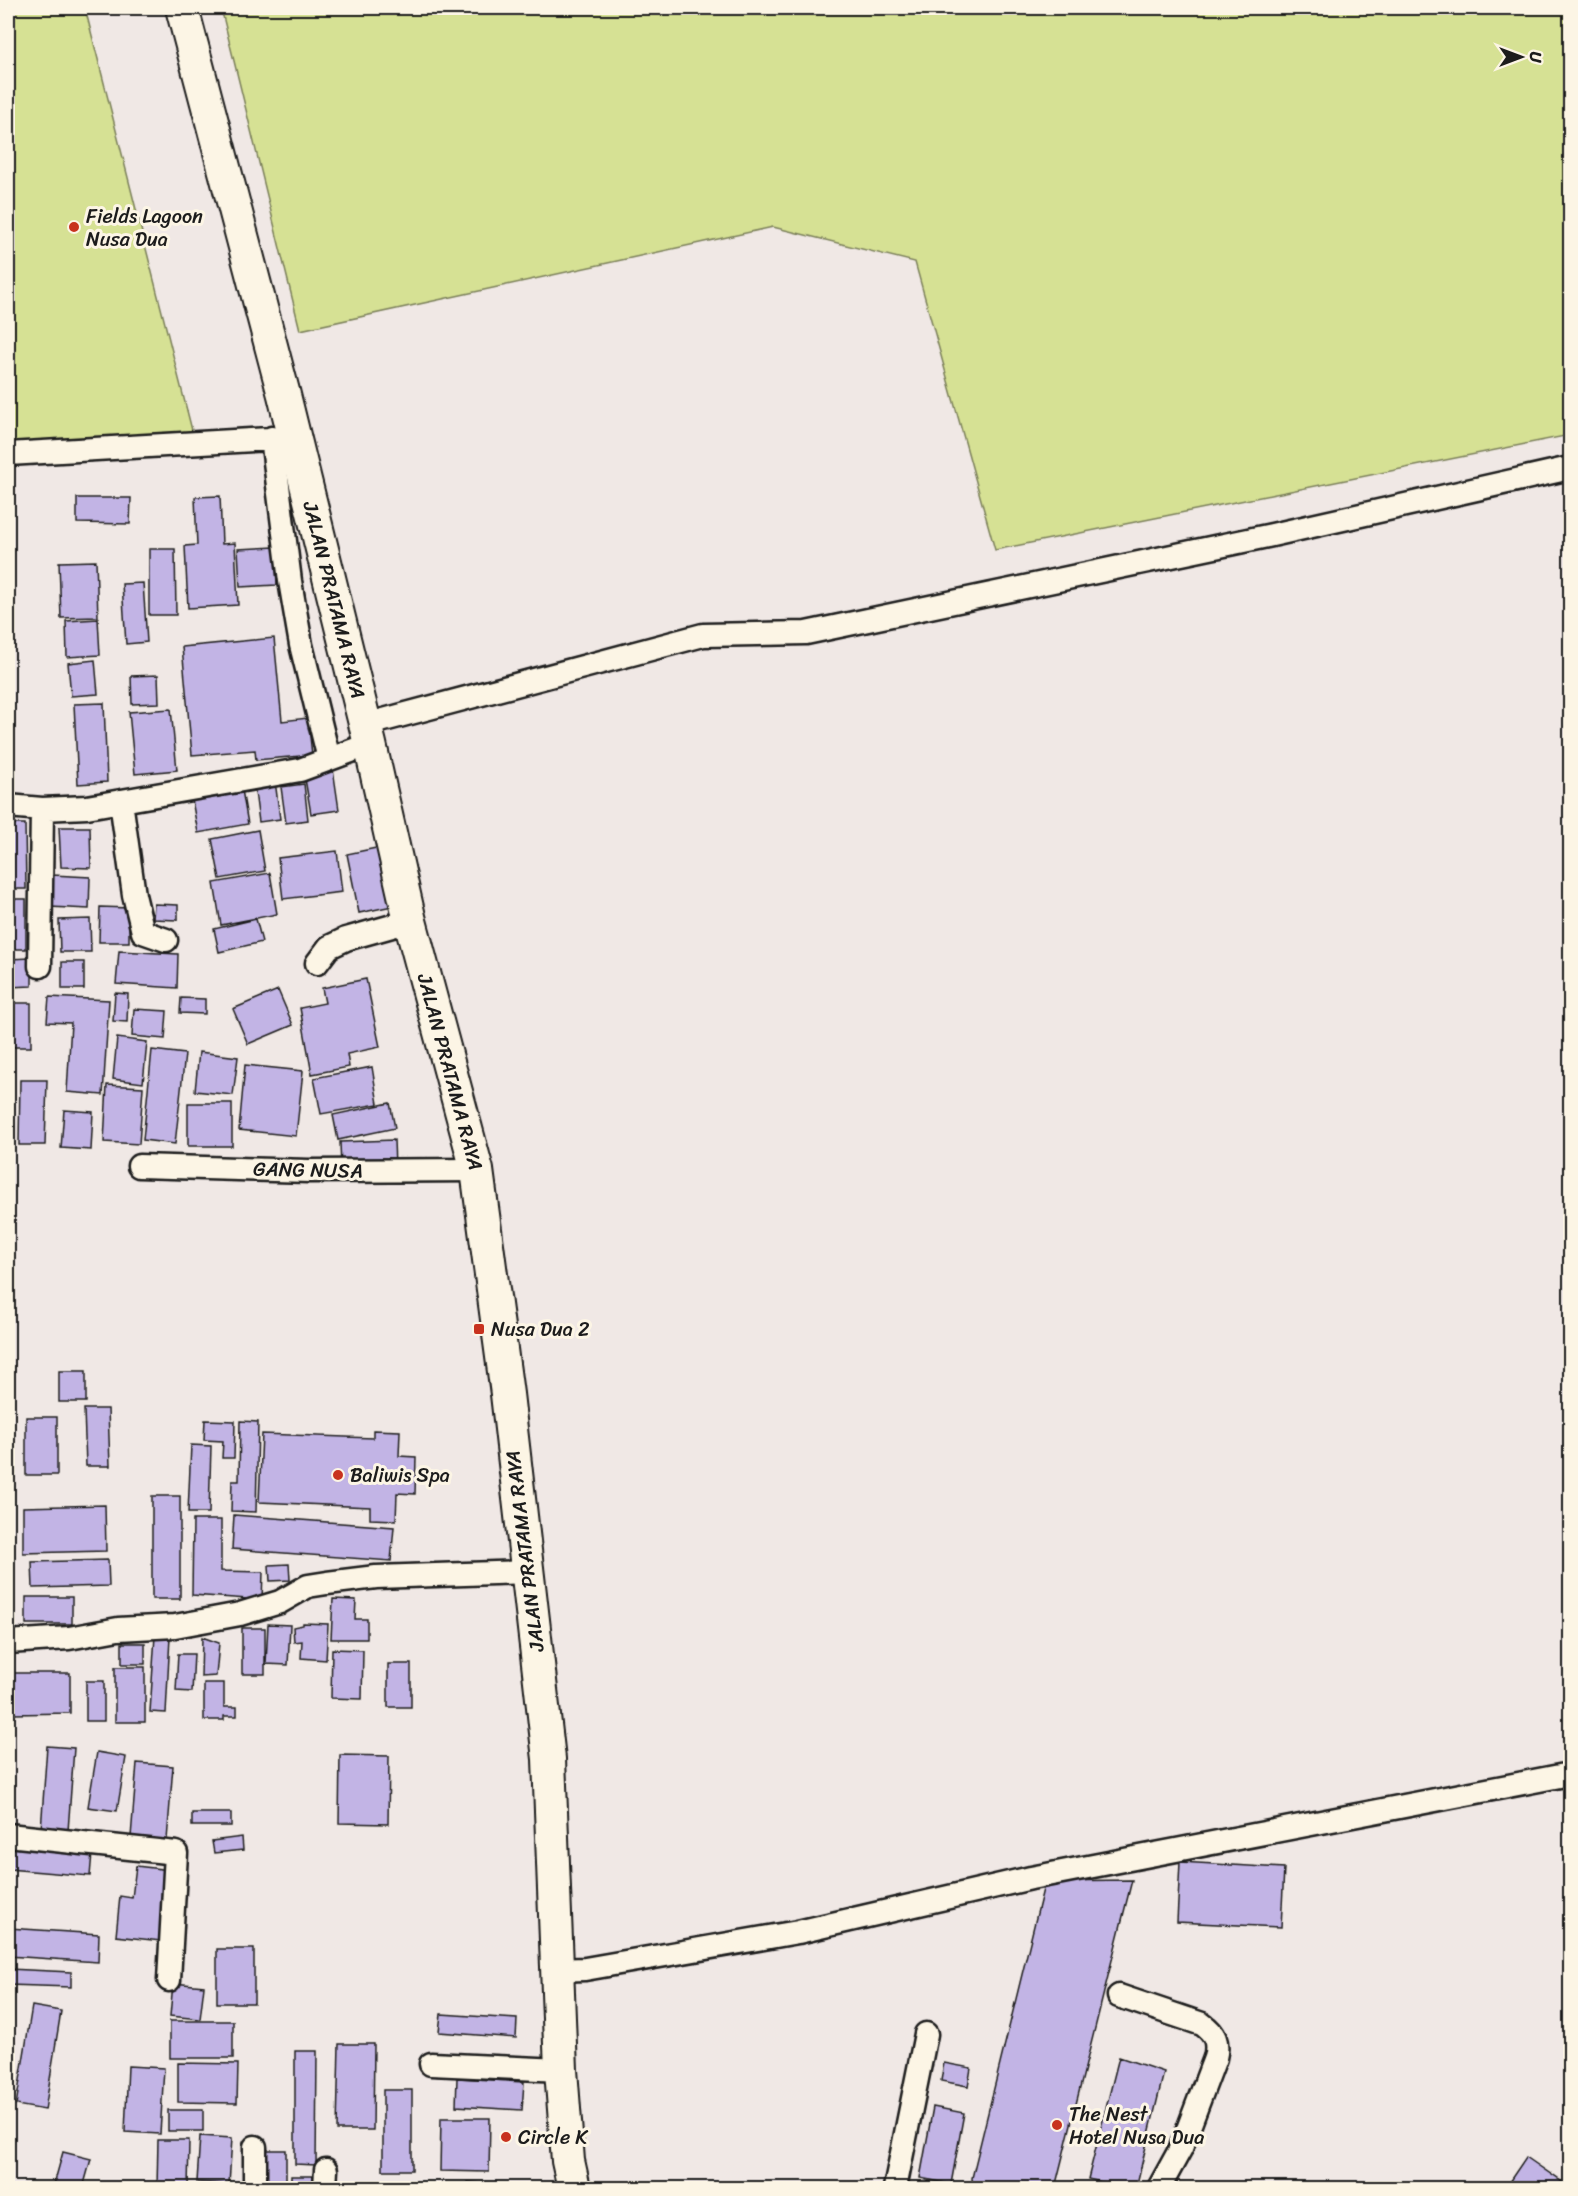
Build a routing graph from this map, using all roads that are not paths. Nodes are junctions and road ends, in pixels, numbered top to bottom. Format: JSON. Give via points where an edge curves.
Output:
{"nodes":[{"id":1,"x":182,"y":8,"type":"edge"},
{"id":2,"x":283,"y":438,"type":"junction"},
{"id":3,"x":8,"y":454,"type":"edge"},
{"id":4,"x":1570,"y":468,"type":"edge"},
{"id":5,"x":368,"y":734,"type":"junction"},
{"id":6,"x":329,"y":759,"type":"junction"},
{"id":7,"x":121,"y":801,"type":"junction"},
{"id":8,"x":8,"y":806,"type":"edge"},
{"id":9,"x":42,"y":809,"type":"junction"},
{"id":10,"x":410,"y":921,"type":"junction"},
{"id":11,"x":166,"y":940,"type":"dead end"},
{"id":12,"x":317,"y":963,"type":"dead end"},
{"id":13,"x":40,"y":966,"type":"dead end"},
{"id":14,"x":139,"y":1166,"type":"dead end"},
{"id":15,"x":477,"y":1170,"type":"junction"},
{"id":16,"x":528,"y":1572,"type":"junction"},
{"id":17,"x":8,"y":1642,"type":"edge"},
{"id":18,"x":1570,"y":1774,"type":"edge"},
{"id":19,"x":8,"y":1835,"type":"edge"},
{"id":20,"x":556,"y":1970,"type":"junction"},
{"id":21,"x":169,"y":1980,"type":"dead end"},
{"id":22,"x":1119,"y":1996,"type":"dead end"},
{"id":23,"x":926,"y":2034,"type":"dead end"},
{"id":24,"x":431,"y":2064,"type":"dead end"},
{"id":25,"x":561,"y":2070,"type":"junction"},
{"id":26,"x":255,"y":2147,"type":"dead end"},
{"id":27,"x":569,"y":2179,"type":"edge"},
{"id":28,"x":255,"y":2188,"type":"edge"},
{"id":29,"x":896,"y":2188,"type":"edge"},
{"id":30,"x":1159,"y":2188,"type":"edge"}],
"edges":[{"from":1,"to":2,"type":"main road","name":"JALAN PRATAMA RAYA"},
{"from":2,"to":3,"type":"street"},
{"from":2,"to":5,"type":"main road","name":"JALAN PRATAMA RAYA"},
{"from":2,"to":6,"type":"street","via":[[290,581]]},
{"from":4,"to":5,"type":"street","via":[[806,633],[703,635]]},
{"from":5,"to":6,"type":"street"},
{"from":5,"to":10,"type":"main road","name":"JALAN PRATAMA RAYA"},
{"from":6,"to":7,"type":"street","via":[[300,770]]},
{"from":7,"to":9,"type":"street"},
{"from":7,"to":11,"type":"street","via":[[143,932]]},
{"from":8,"to":9,"type":"street"},
{"from":9,"to":13,"type":"street"},
{"from":10,"to":12,"type":"street","via":[[346,939],[329,947]]},
{"from":10,"to":15,"type":"main road","name":"JALAN PRATAMA RAYA"},
{"from":14,"to":15,"type":"street","name":"GANG NUSA"},
{"from":15,"to":16,"type":"main road","name":"JALAN PRATAMA RAYA"},
{"from":16,"to":17,"type":"street","via":[[376,1577],[327,1583],[308,1586],[280,1602],[240,1614],[175,1626]]},
{"from":16,"to":20,"type":"main road","name":"JALAN PRATAMA RAYA","via":[[549,1759]]},
{"from":18,"to":20,"type":"street","via":[[1031,1878],[798,1932],[585,1969]]},
{"from":19,"to":21,"type":"street","via":[[176,1853]]},
{"from":20,"to":25,"type":"main road","name":"JALAN PRATAMA RAYA"},
{"from":22,"to":30,"type":"street","via":[[1202,2024],[1216,2040],[1215,2058],[1181,2148]]},
{"from":23,"to":29,"type":"street"},
{"from":24,"to":25,"type":"street"},
{"from":25,"to":27,"type":"main road","name":"JALAN PRATAMA RAYA"},
{"from":26,"to":28,"type":"street"}]}
